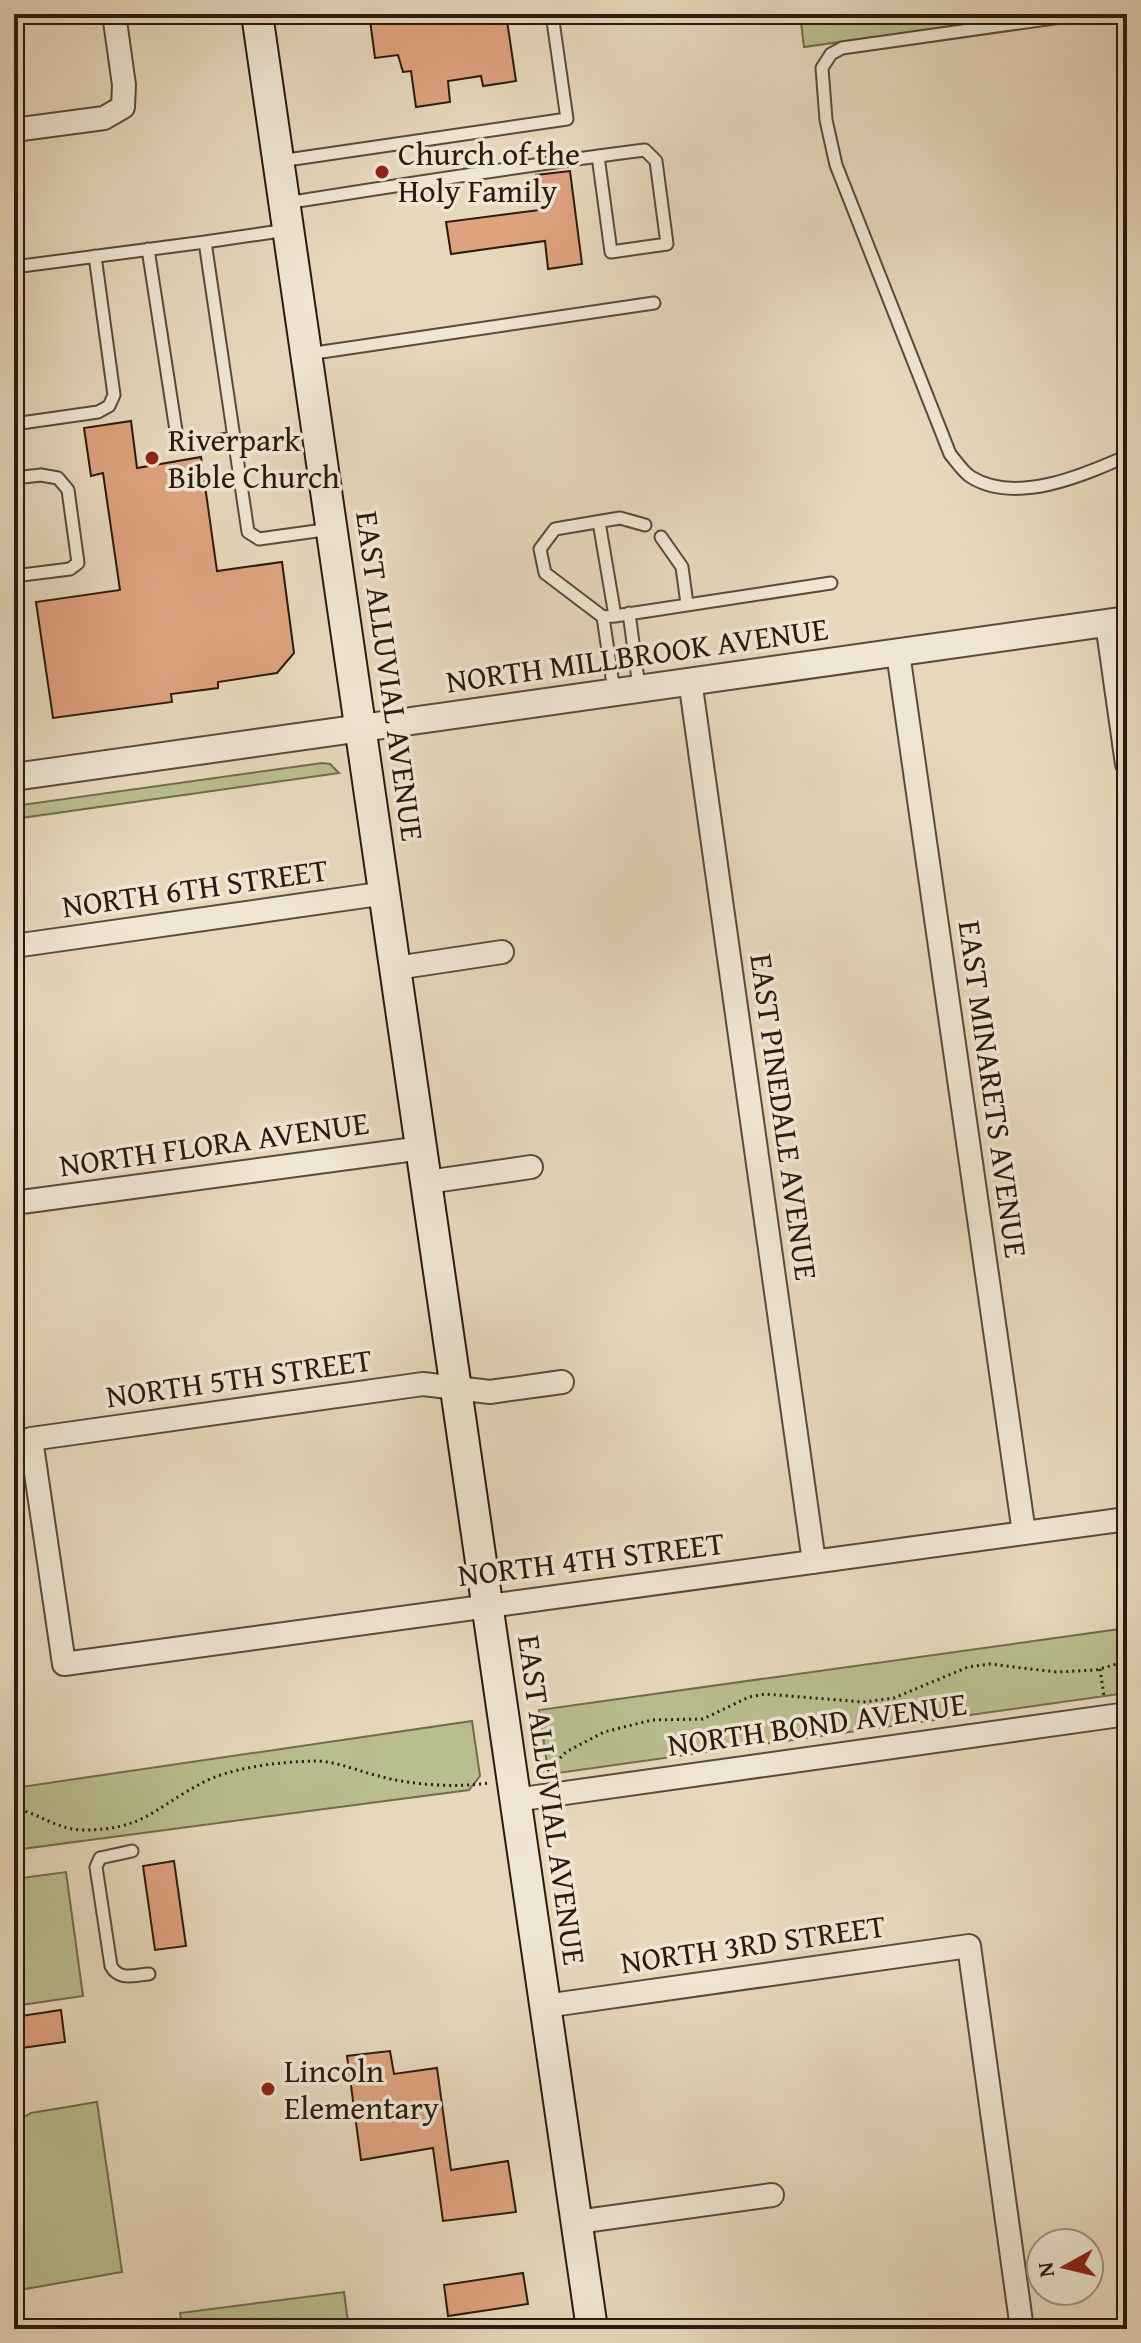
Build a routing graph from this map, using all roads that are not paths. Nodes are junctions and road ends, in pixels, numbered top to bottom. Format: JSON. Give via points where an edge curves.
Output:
{"nodes":[{"id":1,"x":114,"y":14,"type":"edge"},
{"id":2,"x":257,"y":14,"type":"edge"},
{"id":3,"x":552,"y":14,"type":"edge"},
{"id":4,"x":1082,"y":14,"type":"edge"},
{"id":5,"x":14,"y":130,"type":"edge"},
{"id":6,"x":598,"y":156,"type":"junction"},
{"id":7,"x":279,"y":161,"type":"junction"},
{"id":8,"x":287,"y":216,"type":"junction"},
{"id":9,"x":205,"y":242,"type":"junction"},
{"id":10,"x":148,"y":249,"type":"junction"},
{"id":11,"x":95,"y":256,"type":"junction"},
{"id":12,"x":14,"y":267,"type":"edge"},
{"id":13,"x":654,"y":303,"type":"dead end"},
{"id":14,"x":307,"y":354,"type":"junction"},
{"id":15,"x":14,"y":424,"type":"edge"},
{"id":16,"x":234,"y":438,"type":"junction"},
{"id":17,"x":1127,"y":456,"type":"edge"},
{"id":18,"x":14,"y":478,"type":"edge"},
{"id":19,"x":599,"y":522,"type":"junction"},
{"id":20,"x":645,"y":525,"type":"dead end"},
{"id":21,"x":332,"y":529,"type":"junction"},
{"id":22,"x":661,"y":537,"type":"dead end"},
{"id":23,"x":14,"y":576,"type":"edge"},
{"id":24,"x":831,"y":583,"type":"dead end"},
{"id":25,"x":687,"y":604,"type":"junction"},
{"id":26,"x":629,"y":613,"type":"junction"},
{"id":27,"x":609,"y":616,"type":"junction"},
{"id":28,"x":1117,"y":622,"type":"edge"},
{"id":29,"x":898,"y":653,"type":"junction"},
{"id":30,"x":690,"y":680,"type":"junction"},
{"id":31,"x":626,"y":690,"type":"junction"},
{"id":32,"x":362,"y":728,"type":"junction"},
{"id":33,"x":1127,"y":764,"type":"edge"},
{"id":34,"x":14,"y":777,"type":"edge"},
{"id":35,"x":386,"y":893,"type":"junction"},
{"id":36,"x":14,"y":946,"type":"edge"},
{"id":37,"x":502,"y":952,"type":"dead end"},
{"id":38,"x":396,"y":968,"type":"junction"},
{"id":39,"x":422,"y":1148,"type":"junction"},
{"id":40,"x":531,"y":1167,"type":"dead end"},
{"id":41,"x":427,"y":1182,"type":"junction"},
{"id":42,"x":14,"y":1203,"type":"edge"},
{"id":43,"x":562,"y":1382,"type":"dead end"},
{"id":44,"x":457,"y":1389,"type":"junction"},
{"id":45,"x":1127,"y":1519,"type":"edge"},
{"id":46,"x":1024,"y":1533,"type":"junction"},
{"id":47,"x":814,"y":1562,"type":"junction"},
{"id":48,"x":488,"y":1606,"type":"junction"},
{"id":49,"x":64,"y":1664,"type":"joint"},
{"id":50,"x":1127,"y":1714,"type":"edge"},
{"id":51,"x":515,"y":1800,"type":"junction"},
{"id":52,"x":132,"y":1851,"type":"dead end"},
{"id":53,"x":149,"y":1974,"type":"dead end"},
{"id":54,"x":545,"y":2006,"type":"junction"},
{"id":55,"x":772,"y":2195,"type":"dead end"},
{"id":56,"x":577,"y":2222,"type":"junction"},
{"id":57,"x":592,"y":2329,"type":"edge"},
{"id":58,"x":1022,"y":2329,"type":"edge"}],
"edges":[{"from":1,"to":5,"type":"street","via":[[123,107],[104,118]]},
{"from":2,"to":7,"type":"main road","name":"EAST ALLUVIAL AVENUE"},
{"from":3,"to":7,"type":"lane","via":[[567,119]]},
{"from":4,"to":17,"type":"lane","via":[[842,48],[822,68],[822,89],[836,165],[950,454],[970,476],[995,486],[1021,487],[1069,480]]},
{"from":6,"to":6,"type":"lane","via":[[645,150],[656,161],[667,244],[611,252]]},
{"from":6,"to":8,"type":"lane"},
{"from":7,"to":8,"type":"main road","name":"EAST ALLUVIAL AVENUE"},
{"from":8,"to":9,"type":"lane"},
{"from":8,"to":14,"type":"main road","name":"EAST ALLUVIAL AVENUE"},
{"from":9,"to":10,"type":"lane"},
{"from":9,"to":16,"type":"lane"},
{"from":10,"to":11,"type":"lane"},
{"from":10,"to":16,"type":"lane","via":[[177,437],[188,445]]},
{"from":11,"to":12,"type":"lane"},
{"from":11,"to":15,"type":"lane","via":[[114,395],[109,406]]},
{"from":13,"to":14,"type":"lane"},
{"from":14,"to":21,"type":"main road","name":"EAST ALLUVIAL AVENUE"},
{"from":16,"to":21,"type":"lane","via":[[248,532],[259,539]]},
{"from":18,"to":23,"type":"lane","via":[[58,478],[68,490],[78,563],[70,569]]},
{"from":19,"to":20,"type":"lane","via":[[620,518]]},
{"from":19,"to":27,"type":"lane"},
{"from":19,"to":27,"type":"lane","via":[[555,529],[540,549],[545,573]]},
{"from":21,"to":32,"type":"main road","name":"EAST ALLUVIAL AVENUE"},
{"from":22,"to":25,"type":"lane","via":[[682,567]]},
{"from":24,"to":25,"type":"lane"},
{"from":25,"to":26,"type":"lane"},
{"from":26,"to":27,"type":"lane"},
{"from":26,"to":31,"type":"lane"},
{"from":27,"to":31,"type":"lane"},
{"from":28,"to":29,"type":"street","name":"NORTH MILLBROOK AVENUE"},
{"from":28,"to":33,"type":"street"},
{"from":29,"to":30,"type":"street","name":"NORTH MILLBROOK AVENUE"},
{"from":29,"to":46,"type":"street","name":"EAST MINARETS AVENUE"},
{"from":30,"to":31,"type":"street","name":"NORTH MILLBROOK AVENUE"},
{"from":30,"to":47,"type":"street","name":"EAST PINEDALE AVENUE"},
{"from":31,"to":32,"type":"street","name":"NORTH MILLBROOK AVENUE"},
{"from":32,"to":34,"type":"street","name":"NORTH MILLBROOK AVENUE"},
{"from":32,"to":35,"type":"main road","name":"EAST ALLUVIAL AVENUE"},
{"from":35,"to":36,"type":"street","name":"NORTH 6TH STREET"},
{"from":35,"to":38,"type":"main road","name":"EAST ALLUVIAL AVENUE"},
{"from":37,"to":38,"type":"street"},
{"from":38,"to":39,"type":"main road","name":"EAST ALLUVIAL AVENUE"},
{"from":39,"to":41,"type":"main road","name":"EAST ALLUVIAL AVENUE"},
{"from":39,"to":42,"type":"street","name":"NORTH FLORA AVENUE"},
{"from":40,"to":41,"type":"street"},
{"from":41,"to":44,"type":"main road","name":"EAST ALLUVIAL AVENUE"},
{"from":43,"to":44,"type":"street","via":[[490,1392]]},
{"from":44,"to":48,"type":"main road","name":"EAST ALLUVIAL AVENUE"},
{"from":44,"to":49,"type":"street","name":"NORTH 5TH STREET","via":[[423,1384],[31,1439]]},
{"from":45,"to":46,"type":"street","name":"NORTH 4TH STREET"},
{"from":46,"to":47,"type":"street","name":"NORTH 4TH STREET"},
{"from":47,"to":48,"type":"street","name":"NORTH 4TH STREET"},
{"from":48,"to":49,"type":"street","name":"NORTH 4TH STREET"},
{"from":48,"to":51,"type":"main road","name":"EAST ALLUVIAL AVENUE"},
{"from":50,"to":51,"type":"street","name":"NORTH BOND AVENUE"},
{"from":51,"to":54,"type":"main road","name":"EAST ALLUVIAL AVENUE"},
{"from":52,"to":53,"type":"lane","via":[[100,1858],[96,1867],[111,1966],[123,1977]]},
{"from":54,"to":56,"type":"main road","name":"EAST ALLUVIAL AVENUE"},
{"from":54,"to":58,"type":"street","name":"NORTH 3RD STREET","via":[[969,1946]]},
{"from":55,"to":56,"type":"street"},
{"from":56,"to":57,"type":"main road","name":"EAST ALLUVIAL AVENUE"}]}
